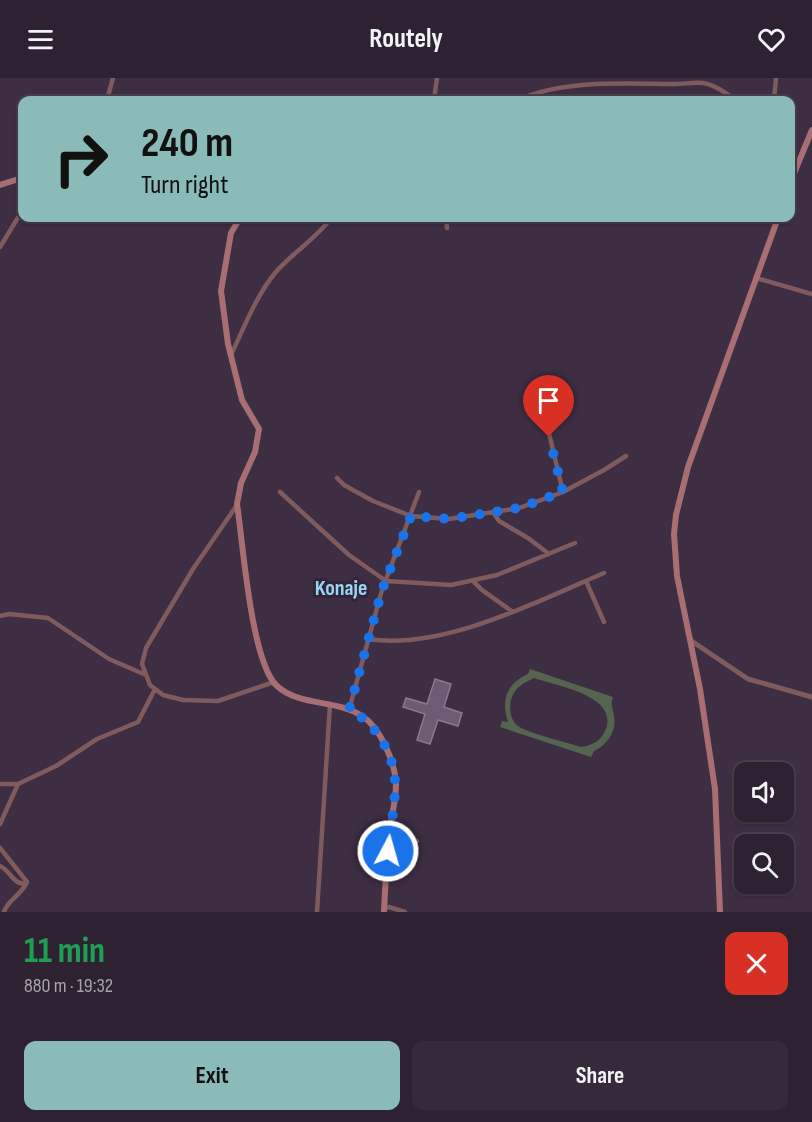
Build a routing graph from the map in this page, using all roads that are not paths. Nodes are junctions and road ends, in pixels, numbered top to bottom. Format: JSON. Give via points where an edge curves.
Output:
{"nodes":[{"id":1,"x":113,"y":78,"type":"edge"},
{"id":2,"x":437,"y":78,"type":"edge"},
{"id":3,"x":777,"y":78,"type":"edge"},
{"id":4,"x":108,"y":96,"type":"edge"},
{"id":5,"x":435,"y":96,"type":"edge"},
{"id":6,"x":531,"y":96,"type":"edge"},
{"id":7,"x":730,"y":96,"type":"edge"},
{"id":8,"x":775,"y":96,"type":"edge"},
{"id":9,"x":812,"y":130,"type":"edge"},
{"id":10,"x":795,"y":171,"type":"edge"},
{"id":11,"x":18,"y":179,"type":"edge"},
{"id":12,"x":0,"y":185,"type":"edge"},
{"id":13,"x":18,"y":218,"type":"edge"},
{"id":14,"x":238,"y":222,"type":"edge"},
{"id":15,"x":328,"y":222,"type":"edge"},
{"id":16,"x":446,"y":222,"type":"edge"},
{"id":17,"x":777,"y":222,"type":"edge"},
{"id":18,"x":447,"y":228,"type":"dead end"},
{"id":19,"x":0,"y":247,"type":"edge"},
{"id":20,"x":756,"y":278,"type":"junction"},
{"id":21,"x":812,"y":294,"type":"edge"},
{"id":22,"x":231,"y":354,"type":"junction"},
{"id":23,"x":548,"y":429,"type":"dead end"},
{"id":24,"x":626,"y":456,"type":"dead end"},
{"id":25,"x":337,"y":478,"type":"dead end"},
{"id":26,"x":280,"y":492,"type":"dead end"},
{"id":27,"x":419,"y":492,"type":"dead end"},
{"id":28,"x":563,"y":492,"type":"junction"},
{"id":29,"x":237,"y":504,"type":"junction"},
{"id":30,"x":493,"y":512,"type":"junction"},
{"id":31,"x":411,"y":516,"type":"junction"},
{"id":32,"x":575,"y":543,"type":"dead end"},
{"id":33,"x":549,"y":554,"type":"junction"},
{"id":34,"x":604,"y":573,"type":"dead end"},
{"id":35,"x":473,"y":580,"type":"junction"},
{"id":36,"x":386,"y":581,"type":"junction"},
{"id":37,"x":586,"y":581,"type":"junction"},
{"id":38,"x":513,"y":612,"type":"junction"},
{"id":39,"x":0,"y":616,"type":"edge"},
{"id":40,"x":604,"y":622,"type":"dead end"},
{"id":41,"x":368,"y":639,"type":"junction"},
{"id":42,"x":690,"y":640,"type":"junction"},
{"id":43,"x":146,"y":675,"type":"junction"},
{"id":44,"x":274,"y":682,"type":"junction"},
{"id":45,"x":155,"y":688,"type":"junction"},
{"id":46,"x":812,"y":697,"type":"edge"},
{"id":47,"x":330,"y":704,"type":"junction"},
{"id":48,"x":349,"y":710,"type":"junction"},
{"id":49,"x":0,"y":784,"type":"edge"},
{"id":50,"x":18,"y":784,"type":"junction"},
{"id":51,"x":0,"y":824,"type":"edge"},
{"id":52,"x":389,"y":835,"type":"junction"},
{"id":53,"x":417,"y":841,"type":"dead end"},
{"id":54,"x":0,"y":848,"type":"edge"},
{"id":55,"x":0,"y":866,"type":"edge"},
{"id":56,"x":26,"y":884,"type":"junction"},
{"id":57,"x":6,"y":904,"type":"junction"},
{"id":58,"x":0,"y":905,"type":"edge"},
{"id":59,"x":384,"y":910,"type":"edge"},
{"id":60,"x":4,"y":912,"type":"edge"},
{"id":61,"x":317,"y":912,"type":"edge"},
{"id":62,"x":405,"y":912,"type":"edge"},
{"id":63,"x":720,"y":912,"type":"edge"}],
"edges":[{"from":1,"to":4,"type":"street"},
{"from":2,"to":5,"type":"street"},
{"from":3,"to":8,"type":"street"},
{"from":6,"to":7,"type":"street","via":[[560,87],[646,82],[703,83]]},
{"from":9,"to":10,"type":"main road"},
{"from":11,"to":12,"type":"main road"},
{"from":13,"to":19,"type":"street"},
{"from":14,"to":22,"type":"main road","via":[[231,233],[221,291]]},
{"from":15,"to":22,"type":"street","via":[[273,275]]},
{"from":16,"to":18,"type":"street"},
{"from":17,"to":20,"type":"main road"},
{"from":20,"to":21,"type":"street"},
{"from":20,"to":42,"type":"main road","via":[[688,467],[676,515],[677,576]]},
{"from":22,"to":29,"type":"main road","via":[[242,400],[259,429]]},
{"from":23,"to":28,"type":"street"},
{"from":24,"to":28,"type":"street"},
{"from":25,"to":31,"type":"street","via":[[373,501]]},
{"from":26,"to":36,"type":"street","via":[[321,532]]},
{"from":27,"to":31,"type":"street"},
{"from":28,"to":30,"type":"street","via":[[519,508]]},
{"from":29,"to":43,"type":"street","via":[[146,648],[142,664]]},
{"from":29,"to":44,"type":"main road","via":[[257,640]]},
{"from":30,"to":31,"type":"street","via":[[449,519]]},
{"from":30,"to":33,"type":"street","via":[[499,521]]},
{"from":31,"to":36,"type":"street"},
{"from":32,"to":33,"type":"street"},
{"from":33,"to":35,"type":"street","via":[[513,570]]},
{"from":34,"to":37,"type":"street"},
{"from":35,"to":36,"type":"street","via":[[451,585]]},
{"from":35,"to":38,"type":"street"},
{"from":36,"to":41,"type":"street"},
{"from":37,"to":38,"type":"street"},
{"from":37,"to":40,"type":"street"},
{"from":38,"to":41,"type":"street","via":[[428,638],[384,642]]},
{"from":39,"to":43,"type":"street","via":[[48,618],[109,659]]},
{"from":41,"to":48,"type":"street"},
{"from":42,"to":46,"type":"street","via":[[748,679]]},
{"from":42,"to":63,"type":"main road","via":[[715,789]]},
{"from":43,"to":45,"type":"street"},
{"from":44,"to":45,"type":"street","via":[[218,701],[183,700]]},
{"from":44,"to":47,"type":"main road","via":[[292,696]]},
{"from":45,"to":50,"type":"street","via":[[138,722]]},
{"from":47,"to":48,"type":"main road"},
{"from":47,"to":61,"type":"street"},
{"from":48,"to":52,"type":"main road","via":[[363,716],[389,754],[396,783]]},
{"from":49,"to":50,"type":"street"},
{"from":50,"to":51,"type":"street"},
{"from":52,"to":53,"type":"street"},
{"from":52,"to":59,"type":"main road"},
{"from":54,"to":56,"type":"street"},
{"from":55,"to":56,"type":"street","via":[[16,882]]},
{"from":56,"to":57,"type":"street"},
{"from":57,"to":58,"type":"street"},
{"from":57,"to":60,"type":"street"},
{"from":59,"to":62,"type":"street","via":[[389,907]]}]}
